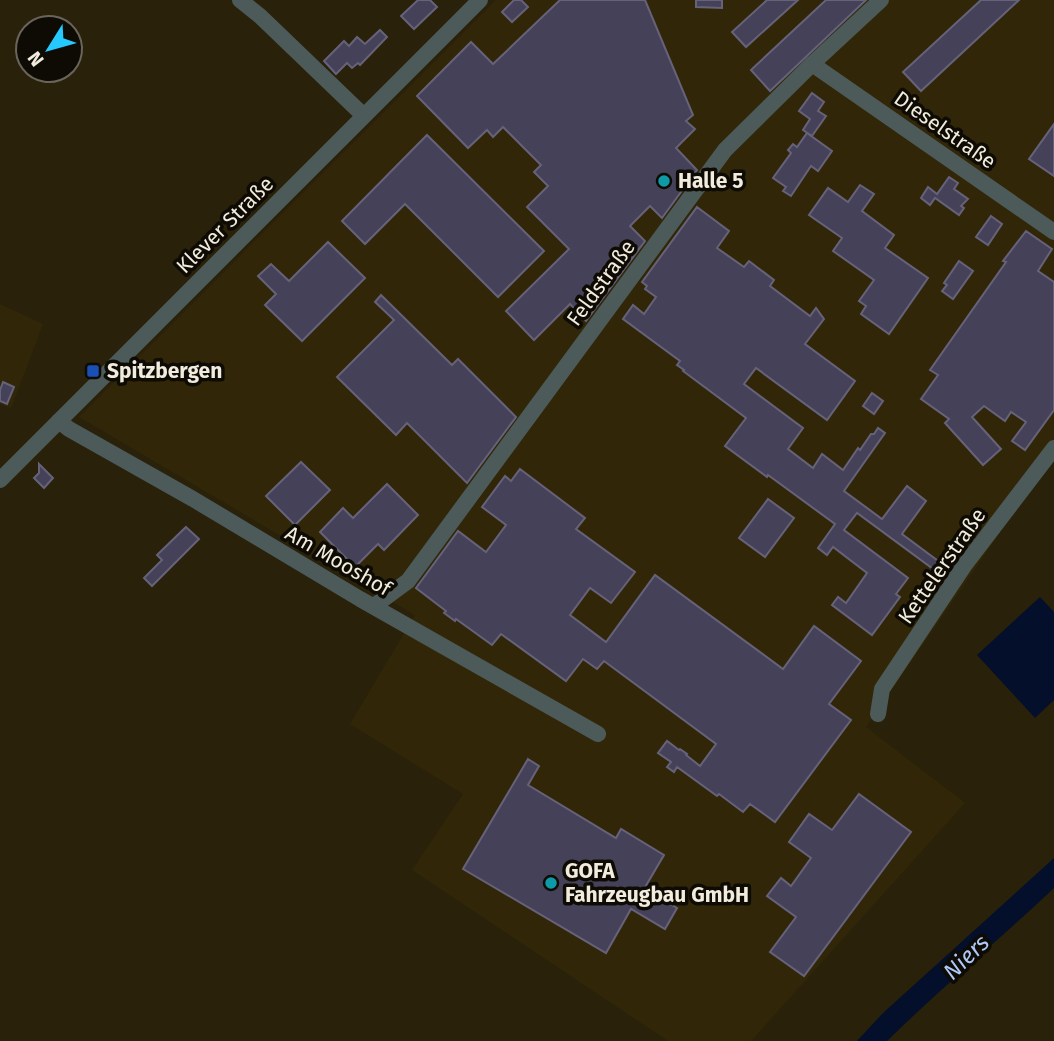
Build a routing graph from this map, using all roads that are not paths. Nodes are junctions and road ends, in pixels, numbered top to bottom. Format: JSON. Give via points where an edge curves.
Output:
{"nodes":[{"id":1,"x":240,"y":0,"type":"edge"},
{"id":2,"x":480,"y":0,"type":"edge"},
{"id":3,"x":881,"y":0,"type":"edge"},
{"id":4,"x":812,"y":64,"type":"junction"},
{"id":5,"x":363,"y":115,"type":"junction"},
{"id":6,"x":1054,"y":232,"type":"edge"},
{"id":7,"x":59,"y":421,"type":"junction"},
{"id":8,"x":1054,"y":448,"type":"edge"},
{"id":9,"x":0,"y":481,"type":"edge"},
{"id":10,"x":374,"y":606,"type":"junction"},
{"id":11,"x":878,"y":714,"type":"dead end"},
{"id":12,"x":598,"y":734,"type":"dead end"}],
"edges":[{"from":1,"to":5,"type":"street"},
{"from":2,"to":5,"type":"street","name":"Klever Straße"},
{"from":3,"to":4,"type":"street","name":"Feldstraße"},
{"from":4,"to":6,"type":"street","name":"Dieselstraße"},
{"from":4,"to":10,"type":"street","name":"Feldstraße","via":[[725,150],[408,581]]},
{"from":5,"to":7,"type":"street","name":"Klever Straße"},
{"from":7,"to":9,"type":"street","name":"Klever Straße"},
{"from":7,"to":10,"type":"street","name":"Am Mooshof"},
{"from":8,"to":11,"type":"street","name":"Kettelerstraße","via":[[964,566],[882,689]]},
{"from":10,"to":12,"type":"street","name":"Am Mooshof"}]}
